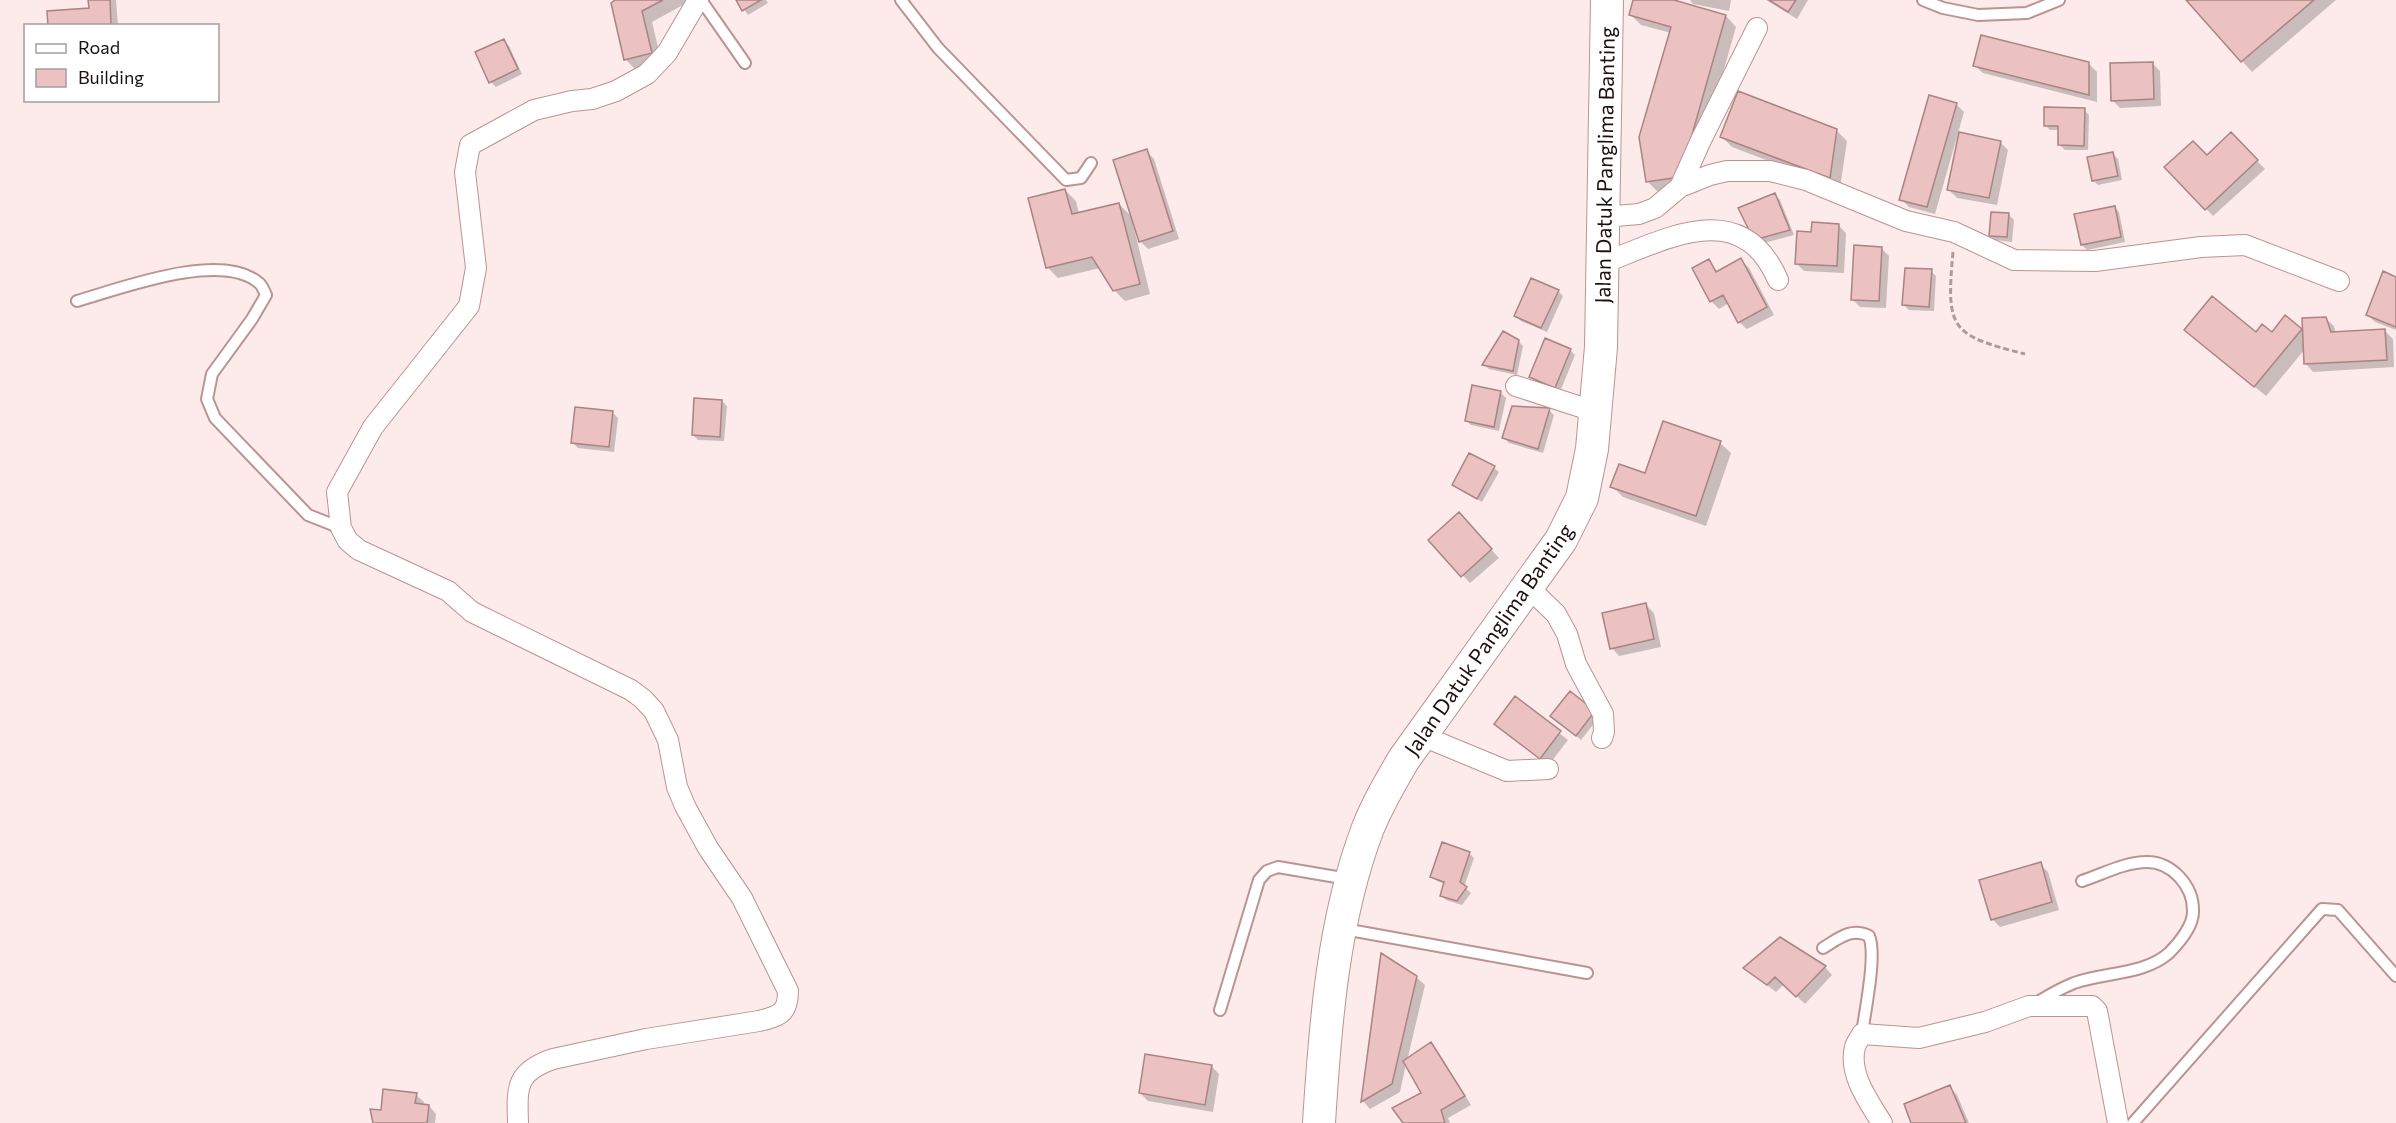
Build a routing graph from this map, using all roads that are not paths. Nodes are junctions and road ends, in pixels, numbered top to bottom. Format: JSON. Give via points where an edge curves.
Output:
{"nodes":[{"id":1,"x":699,"y":0,"type":"edge"},
{"id":2,"x":901,"y":0,"type":"edge"},
{"id":3,"x":1607,"y":0,"type":"edge"},
{"id":4,"x":1923,"y":0,"type":"edge"},
{"id":5,"x":2059,"y":0,"type":"edge"},
{"id":6,"x":1757,"y":28,"type":"dead end"},
{"id":7,"x":745,"y":63,"type":"dead end"},
{"id":8,"x":1091,"y":164,"type":"dead end"},
{"id":9,"x":1680,"y":187,"type":"junction"},
{"id":10,"x":1604,"y":217,"type":"junction"},
{"id":11,"x":1603,"y":263,"type":"junction"},
{"id":12,"x":1778,"y":280,"type":"dead end"},
{"id":13,"x":2339,"y":281,"type":"dead end"},
{"id":14,"x":77,"y":301,"type":"dead end"},
{"id":15,"x":1516,"y":386,"type":"dead end"},
{"id":16,"x":1596,"y":412,"type":"junction"},
{"id":17,"x":341,"y":528,"type":"junction"},
{"id":18,"x":1527,"y":586,"type":"junction"},
{"id":19,"x":1419,"y":735,"type":"junction"},
{"id":20,"x":1602,"y":738,"type":"dead end"},
{"id":21,"x":1548,"y":769,"type":"dead end"},
{"id":22,"x":1352,"y":880,"type":"junction"},
{"id":23,"x":2082,"y":881,"type":"dead end"},
{"id":24,"x":1341,"y":928,"type":"junction"},
{"id":25,"x":1823,"y":948,"type":"dead end"},
{"id":26,"x":1587,"y":973,"type":"dead end"},
{"id":27,"x":2396,"y":975,"type":"edge"},
{"id":28,"x":2029,"y":1006,"type":"junction"},
{"id":29,"x":1220,"y":1010,"type":"dead end"},
{"id":30,"x":1862,"y":1034,"type":"junction"},
{"id":31,"x":518,"y":1123,"type":"edge"},
{"id":32,"x":1319,"y":1123,"type":"edge"},
{"id":33,"x":1882,"y":1123,"type":"edge"},
{"id":34,"x":2118,"y":1123,"type":"edge"},
{"id":35,"x":2133,"y":1123,"type":"edge"}],
"edges":[{"from":1,"to":7,"type":"lane"},
{"from":1,"to":17,"type":"street","via":[[667,53],[647,74],[592,99],[572,100],[534,111],[470,145],[465,172],[476,268],[469,306],[373,427],[356,456],[336,492]]},
{"from":2,"to":8,"type":"lane","via":[[938,48],[1066,180],[1081,178]]},
{"from":3,"to":10,"type":"main road","name":"Jalan Datuk Panglima Banting"},
{"from":4,"to":5,"type":"lane","via":[[1978,15],[2027,13]]},
{"from":6,"to":9,"type":"street"},
{"from":9,"to":10,"type":"street","via":[[1655,208],[1639,214]]},
{"from":9,"to":13,"type":"street","via":[[1727,171],[1770,171],[1806,180],[1906,221],[1954,232],[2014,260],[2095,261],[2245,245]]},
{"from":10,"to":11,"type":"main road","name":"Jalan Datuk Panglima Banting"},
{"from":11,"to":12,"type":"street","via":[[1685,232],[1715,229],[1756,247],[1771,264]]},
{"from":11,"to":16,"type":"main road","name":"Jalan Datuk Panglima Banting"},
{"from":14,"to":17,"type":"lane","via":[[165,275],[215,269],[259,283],[266,295],[212,374],[207,399],[215,418],[308,515]]},
{"from":15,"to":16,"type":"street"},
{"from":16,"to":18,"type":"main road","name":"Jalan Datuk Panglima Banting","via":[[1582,498],[1561,540]]},
{"from":17,"to":31,"type":"street","via":[[359,550],[448,591],[472,612],[643,699],[665,733],[685,806],[742,898],[788,991],[784,1010],[759,1021],[646,1039],[538,1064],[521,1079]]},
{"from":18,"to":19,"type":"main road","name":"Jalan Datuk Panglima Banting"},
{"from":18,"to":20,"type":"street","via":[[1556,614],[1567,634],[1576,664],[1603,714]]},
{"from":19,"to":21,"type":"street","via":[[1507,771]]},
{"from":19,"to":22,"type":"main road","name":"Jalan Datuk Panglima Banting","via":[[1384,793]]},
{"from":22,"to":24,"type":"main road","name":"Jalan Datuk Panglima Banting"},
{"from":22,"to":29,"type":"lane","via":[[1278,867],[1267,871],[1259,880]]},
{"from":23,"to":28,"type":"lane","via":[[2130,864],[2163,865],[2187,887],[2194,911],[2185,935],[2149,965],[2074,983]]},
{"from":24,"to":26,"type":"lane"},
{"from":24,"to":32,"type":"main road","name":"Jalan Datuk Panglima Banting","via":[[1326,1033]]},
{"from":25,"to":30,"type":"lane","via":[[1845,934],[1860,932],[1869,936],[1872,961]]},
{"from":27,"to":35,"type":"lane","via":[[2338,910],[2322,909]]},
{"from":28,"to":30,"type":"street","via":[[1985,1022],[1919,1038]]},
{"from":28,"to":34,"type":"street","via":[[2092,1006],[2097,1011]]},
{"from":30,"to":33,"type":"street","via":[[1855,1047],[1855,1064],[1861,1088]]}]}
